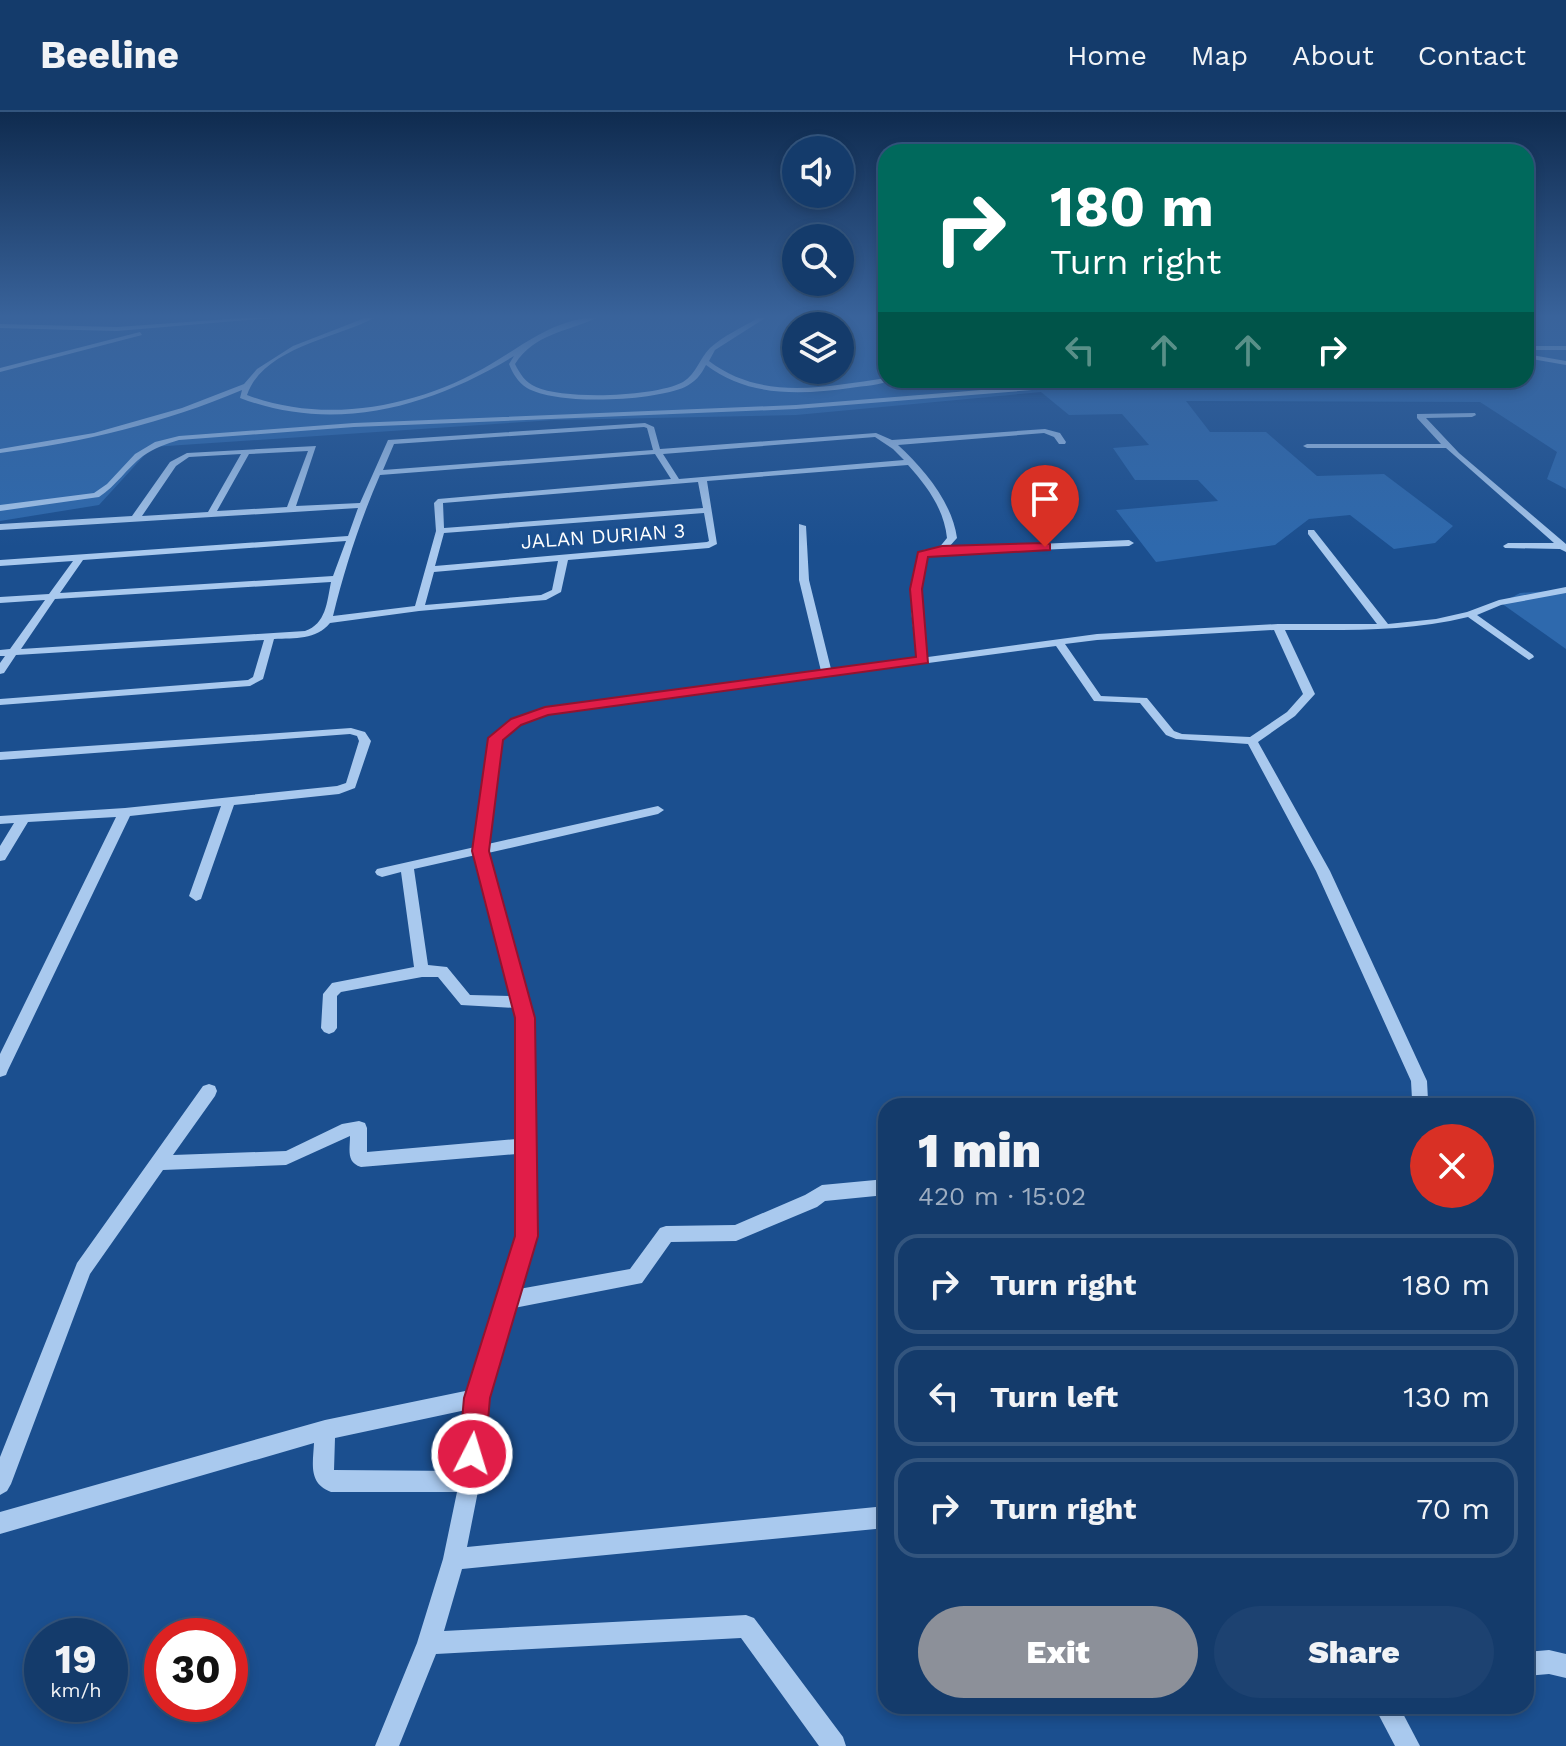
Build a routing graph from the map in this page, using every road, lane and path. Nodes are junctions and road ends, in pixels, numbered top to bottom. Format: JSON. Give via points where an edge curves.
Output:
{"nodes":[{"id":1,"x":222,"y":394,"type":"edge"},
{"id":2,"x":243,"y":394,"type":"edge"},
{"id":3,"x":430,"y":394,"type":"edge"},
{"id":4,"x":556,"y":394,"type":"edge"},
{"id":5,"x":630,"y":394,"type":"edge"},
{"id":6,"x":955,"y":394,"type":"edge"},
{"id":7,"x":1472,"y":415,"type":"dead end"},
{"id":8,"x":1062,"y":442,"type":"dead end"},
{"id":9,"x":890,"y":443,"type":"junction"},
{"id":10,"x":1307,"y":446,"type":"dead end"},
{"id":11,"x":1448,"y":446,"type":"junction"},
{"id":12,"x":24,"y":449,"type":"junction"},
{"id":13,"x":0,"y":451,"type":"edge"},
{"id":14,"x":247,"y":451,"type":"junction"},
{"id":15,"x":657,"y":451,"type":"junction"},
{"id":16,"x":0,"y":458,"type":"edge"},
{"id":17,"x":911,"y":462,"type":"junction"},
{"id":18,"x":377,"y":473,"type":"junction"},
{"id":19,"x":702,"y":479,"type":"junction"},
{"id":20,"x":676,"y":481,"type":"junction"},
{"id":21,"x":363,"y":505,"type":"junction"},
{"id":22,"x":0,"y":508,"type":"edge"},
{"id":23,"x":291,"y":508,"type":"junction"},
{"id":24,"x":705,"y":510,"type":"junction"},
{"id":25,"x":211,"y":515,"type":"junction"},
{"id":26,"x":135,"y":519,"type":"junction"},
{"id":27,"x":802,"y":526,"type":"dead end"},
{"id":28,"x":0,"y":527,"type":"edge"},
{"id":29,"x":440,"y":531,"type":"junction"},
{"id":30,"x":1311,"y":532,"type":"dead end"},
{"id":31,"x":352,"y":538,"type":"junction"},
{"id":32,"x":1129,"y":543,"type":"dead end"},
{"id":33,"x":1508,"y":546,"type":"dead end"},
{"id":34,"x":1564,"y":548,"type":"edge"},
{"id":35,"x":942,"y":550,"type":"junction"},
{"id":36,"x":564,"y":557,"type":"junction"},
{"id":37,"x":79,"y":559,"type":"junction"},
{"id":38,"x":0,"y":563,"type":"edge"},
{"id":39,"x":430,"y":569,"type":"junction"},
{"id":40,"x":337,"y":579,"type":"junction"},
{"id":41,"x":1566,"y":590,"type":"edge"},
{"id":42,"x":52,"y":597,"type":"junction"},
{"id":43,"x":0,"y":600,"type":"edge"},
{"id":44,"x":419,"y":608,"type":"junction"},
{"id":45,"x":1470,"y":614,"type":"junction"},
{"id":46,"x":327,"y":620,"type":"junction"},
{"id":47,"x":1278,"y":627,"type":"junction"},
{"id":48,"x":1385,"y":627,"type":"junction"},
{"id":49,"x":270,"y":636,"type":"junction"},
{"id":50,"x":1059,"y":643,"type":"junction"},
{"id":51,"x":13,"y":652,"type":"junction"},
{"id":52,"x":0,"y":653,"type":"edge"},
{"id":53,"x":1529,"y":657,"type":"dead end"},
{"id":54,"x":923,"y":660,"type":"junction"},
{"id":55,"x":0,"y":671,"type":"edge"},
{"id":56,"x":827,"y":673,"type":"junction"},
{"id":57,"x":0,"y":702,"type":"edge"},
{"id":58,"x":1252,"y":741,"type":"junction"},
{"id":59,"x":0,"y":756,"type":"edge"},
{"id":60,"x":228,"y":803,"type":"junction"},
{"id":61,"x":658,"y":810,"type":"dead end"},
{"id":62,"x":125,"y":812,"type":"junction"},
{"id":63,"x":24,"y":818,"type":"junction"},
{"id":64,"x":0,"y":820,"type":"edge"},
{"id":65,"x":481,"y":851,"type":"junction"},
{"id":66,"x":0,"y":857,"type":"edge"},
{"id":67,"x":407,"y":866,"type":"junction"},
{"id":68,"x":382,"y":872,"type":"dead end"},
{"id":69,"x":196,"y":896,"type":"dead end"},
{"id":70,"x":422,"y":971,"type":"junction"},
{"id":71,"x":522,"y":1002,"type":"junction"},
{"id":72,"x":329,"y":1028,"type":"dead end"},
{"id":73,"x":8,"y":1039,"type":"edge"},
{"id":74,"x":0,"y":1070,"type":"edge"},
{"id":75,"x":209,"y":1091,"type":"dead end"},
{"id":76,"x":1420,"y":1098,"type":"edge"},
{"id":77,"x":527,"y":1146,"type":"junction"},
{"id":78,"x":158,"y":1163,"type":"junction"},
{"id":79,"x":878,"y":1188,"type":"edge"},
{"id":80,"x":508,"y":1300,"type":"junction"},
{"id":81,"x":477,"y":1398,"type":"junction"},
{"id":82,"x":325,"y":1430,"type":"junction"},
{"id":83,"x":470,"y":1481,"type":"junction"},
{"id":84,"x":0,"y":1484,"type":"edge"},
{"id":85,"x":878,"y":1518,"type":"edge"},
{"id":86,"x":0,"y":1523,"type":"edge"},
{"id":87,"x":454,"y":1559,"type":"junction"},
{"id":88,"x":429,"y":1643,"type":"junction"},
{"id":89,"x":1534,"y":1663,"type":"edge"},
{"id":90,"x":1566,"y":1666,"type":"edge"},
{"id":91,"x":1390,"y":1714,"type":"edge"},
{"id":92,"x":387,"y":1746,"type":"edge"},
{"id":93,"x":834,"y":1746,"type":"edge"},
{"id":94,"x":1408,"y":1746,"type":"edge"}],
"edges":[{"from":1,"to":12,"type":"street","via":[[136,427]]},
{"from":2,"to":3,"type":"street","via":[[281,411],[317,413]]},
{"from":4,"to":5,"type":"street"},
{"from":6,"to":22,"type":"street","via":[[179,438],[138,456],[96,495]]},
{"from":7,"to":11,"type":"street","via":[[1420,416]]},
{"from":8,"to":9,"type":"street","via":[[1045,431]]},
{"from":9,"to":15,"type":"street","via":[[873,435]]},
{"from":9,"to":17,"type":"street"},
{"from":10,"to":11,"type":"street"},
{"from":11,"to":34,"type":"street"},
{"from":12,"to":13,"type":"street"},
{"from":12,"to":16,"type":"street"},
{"from":14,"to":23,"type":"street","via":[[313,448]]},
{"from":14,"to":25,"type":"street"},
{"from":14,"to":26,"type":"street","via":[[185,456],[173,464]]},
{"from":15,"to":18,"type":"street"},
{"from":15,"to":18,"type":"street","via":[[645,425],[397,440],[387,444]]},
{"from":15,"to":20,"type":"street"},
{"from":17,"to":19,"type":"street"},
{"from":17,"to":35,"type":"street","via":[[950,520],[952,538]]},
{"from":18,"to":21,"type":"street"},
{"from":19,"to":20,"type":"street"},
{"from":19,"to":24,"type":"street","name":"JALAN DURIAN 3"},
{"from":20,"to":29,"type":"street","via":[[446,500],[438,503]]},
{"from":21,"to":23,"type":"street"},
{"from":21,"to":31,"type":"street"},
{"from":23,"to":25,"type":"street"},
{"from":24,"to":29,"type":"street"},
{"from":24,"to":36,"type":"street","name":"JALAN DURIAN 3","via":[[714,542],[709,545]]},
{"from":25,"to":26,"type":"street"},
{"from":26,"to":28,"type":"street"},
{"from":27,"to":56,"type":"street","via":[[804,580]]},
{"from":29,"to":39,"type":"street"},
{"from":30,"to":48,"type":"street"},
{"from":31,"to":37,"type":"street"},
{"from":31,"to":40,"type":"street"},
{"from":32,"to":35,"type":"street"},
{"from":33,"to":34,"type":"street"},
{"from":35,"to":54,"type":"street","via":[[922,554],[920,564],[917,607]]},
{"from":36,"to":39,"type":"street","name":"JALAN DURIAN 3"},
{"from":36,"to":44,"type":"street","via":[[551,596]]},
{"from":37,"to":38,"type":"street"},
{"from":37,"to":42,"type":"street"},
{"from":39,"to":44,"type":"street"},
{"from":40,"to":42,"type":"street"},
{"from":40,"to":46,"type":"street"},
{"from":41,"to":45,"type":"street"},
{"from":42,"to":43,"type":"street"},
{"from":42,"to":51,"type":"street"},
{"from":44,"to":46,"type":"street"},
{"from":45,"to":48,"type":"street"},
{"from":45,"to":53,"type":"street"},
{"from":46,"to":49,"type":"street","via":[[306,634]]},
{"from":47,"to":48,"type":"street"},
{"from":47,"to":50,"type":"street"},
{"from":47,"to":58,"type":"street","via":[[1309,694]]},
{"from":49,"to":51,"type":"street"},
{"from":49,"to":57,"type":"street","via":[[258,679],[250,683]]},
{"from":50,"to":54,"type":"street"},
{"from":50,"to":58,"type":"street","via":[[1098,699],[1143,700],[1170,733],[1180,737]]},
{"from":51,"to":52,"type":"street"},
{"from":51,"to":55,"type":"street"},
{"from":54,"to":56,"type":"street"},
{"from":56,"to":65,"type":"street","via":[[545,711],[516,722],[496,738]]},
{"from":58,"to":76,"type":"street","via":[[1323,871],[1419,1081]]},
{"from":59,"to":60,"type":"street","via":[[351,731],[365,741],[346,788]]},
{"from":60,"to":62,"type":"street"},
{"from":60,"to":69,"type":"street"},
{"from":61,"to":65,"type":"street"},
{"from":62,"to":63,"type":"street"},
{"from":62,"to":73,"type":"street"},
{"from":63,"to":64,"type":"street"},
{"from":63,"to":66,"type":"street"},
{"from":65,"to":67,"type":"street"},
{"from":65,"to":71,"type":"street"},
{"from":67,"to":68,"type":"street"},
{"from":67,"to":70,"type":"street"},
{"from":70,"to":71,"type":"street","via":[[441,970],[466,1001]]},
{"from":70,"to":72,"type":"street","via":[[337,987],[330,994]]},
{"from":71,"to":77,"type":"street"},
{"from":73,"to":74,"type":"street"},
{"from":75,"to":78,"type":"street"},
{"from":77,"to":78,"type":"street","via":[[361,1160],[361,1133],[350,1128],[286,1158]]},
{"from":77,"to":80,"type":"street","via":[[526,1236]]},
{"from":78,"to":84,"type":"street","via":[[83,1269]]},
{"from":79,"to":80,"type":"street","via":[[822,1193],[736,1233],[666,1234],[635,1277]]},
{"from":80,"to":81,"type":"street"},
{"from":81,"to":82,"type":"street"},
{"from":81,"to":83,"type":"street"},
{"from":82,"to":83,"type":"street","via":[[323,1475],[331,1482]]},
{"from":82,"to":86,"type":"street"},
{"from":83,"to":87,"type":"street"},
{"from":85,"to":87,"type":"street"},
{"from":87,"to":88,"type":"street"},
{"from":88,"to":92,"type":"street"},
{"from":88,"to":93,"type":"street","via":[[746,1626]]},
{"from":89,"to":90,"type":"street"},
{"from":91,"to":94,"type":"street"}]}
